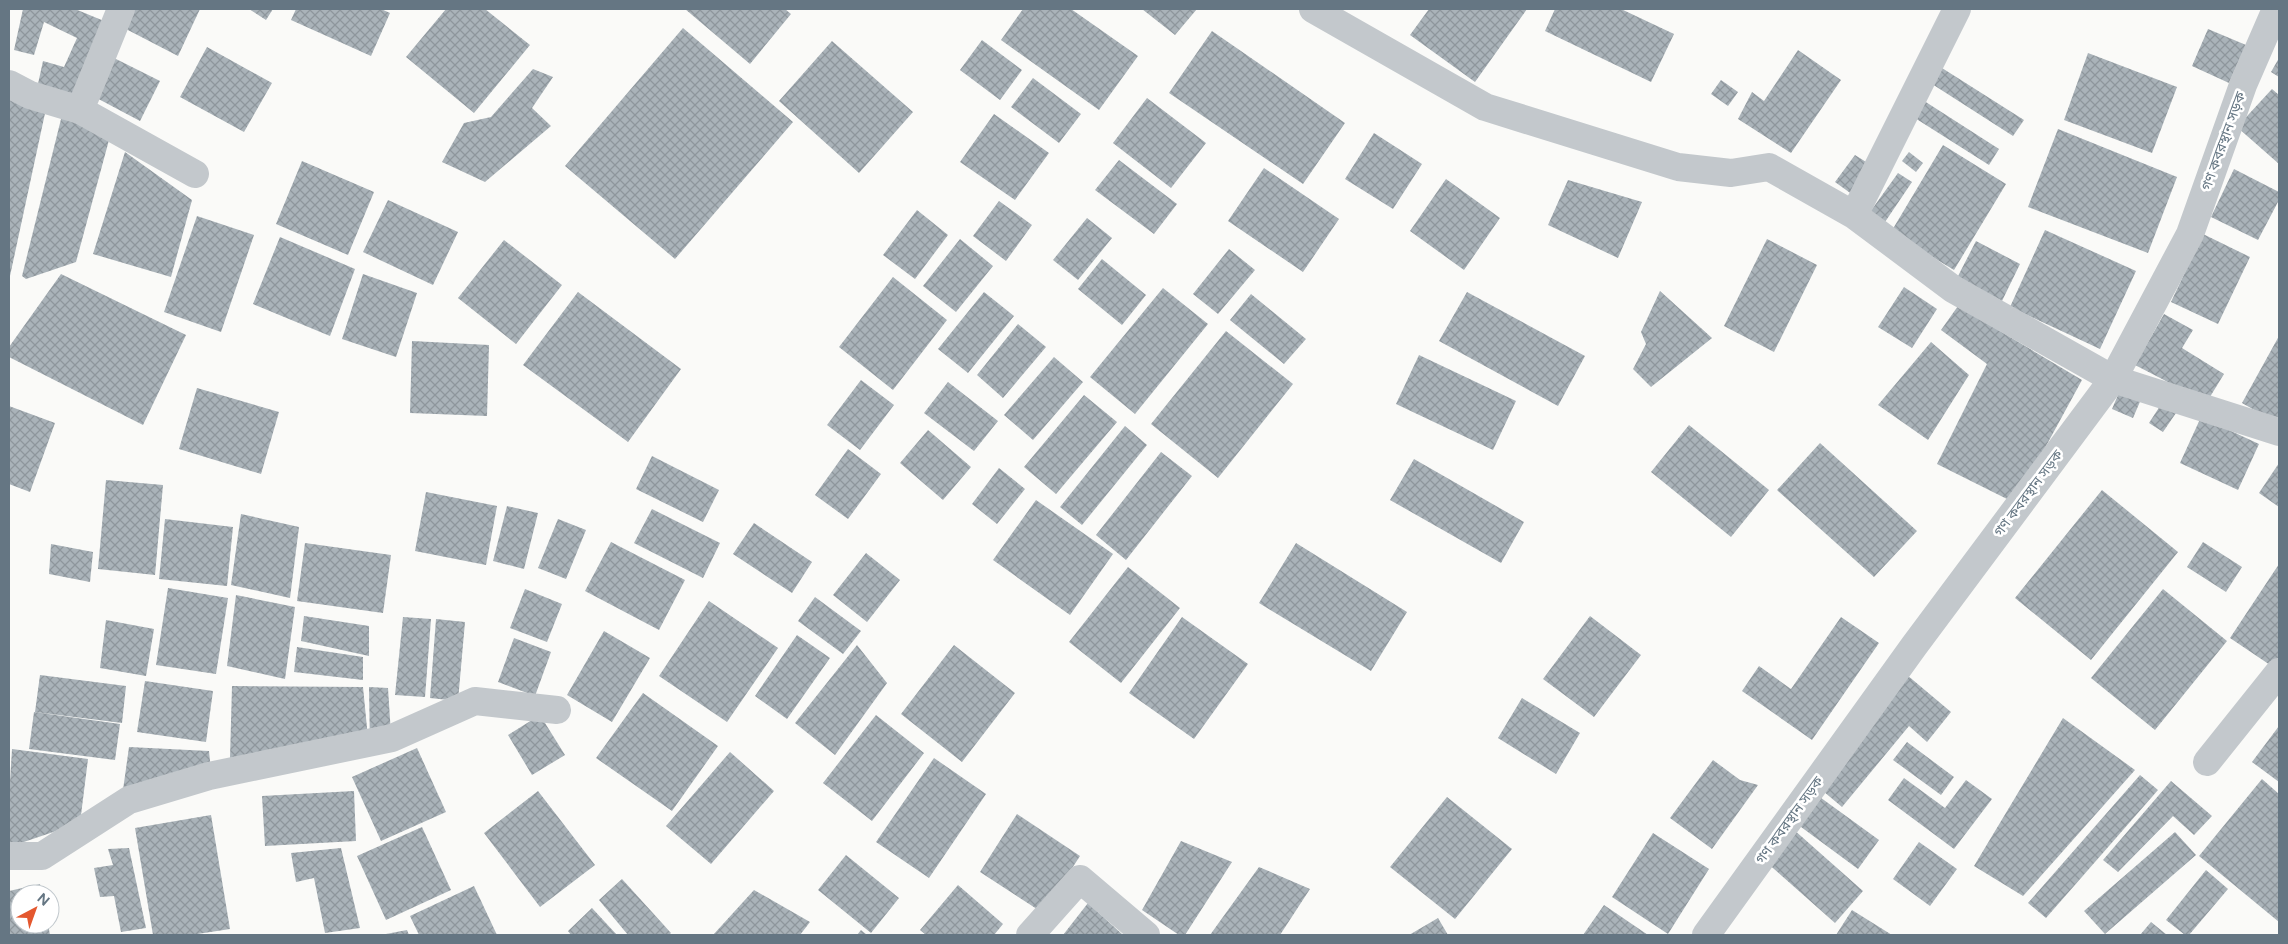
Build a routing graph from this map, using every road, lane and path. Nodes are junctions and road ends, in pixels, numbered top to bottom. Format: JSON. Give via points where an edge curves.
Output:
{"nodes":[{"id":1,"x":121,"y":9,"type":"edge"},
{"id":2,"x":1313,"y":9,"type":"edge"},
{"id":3,"x":1957,"y":9,"type":"edge"},
{"id":4,"x":2276,"y":9,"type":"edge"},
{"id":5,"x":9,"y":84,"type":"edge"},
{"id":6,"x":80,"y":110,"type":"junction"},
{"id":7,"x":195,"y":174,"type":"dead end"},
{"id":8,"x":1854,"y":215,"type":"junction"},
{"id":9,"x":2113,"y":379,"type":"junction"},
{"id":10,"x":2279,"y":432,"type":"edge"},
{"id":11,"x":2279,"y":672,"type":"edge"},
{"id":12,"x":556,"y":710,"type":"dead end"},
{"id":13,"x":2208,"y":762,"type":"dead end"},
{"id":14,"x":9,"y":856,"type":"edge"},
{"id":15,"x":1030,"y":935,"type":"edge"},
{"id":16,"x":1146,"y":935,"type":"edge"},
{"id":17,"x":1706,"y":935,"type":"edge"}],
"edges":[{"from":1,"to":6,"type":"street"},
{"from":2,"to":8,"type":"street","via":[[1485,107],[1678,167],[1731,173],[1769,167]]},
{"from":3,"to":8,"type":"street"},
{"from":4,"to":9,"type":"street","name":"গণ কবরস্থান সড়ক","via":[[2243,85],[2190,234]]},
{"from":5,"to":6,"type":"street","via":[[30,95]]},
{"from":6,"to":7,"type":"street"},
{"from":8,"to":9,"type":"street","via":[[1953,289]]},
{"from":9,"to":10,"type":"street"},
{"from":9,"to":17,"type":"street","name":"গণ কবরস্থান সড়ক","via":[[1908,654]]},
{"from":11,"to":13,"type":"street"},
{"from":12,"to":14,"type":"street","via":[[475,702],[392,738],[208,776],[129,800],[42,856]]},
{"from":15,"to":16,"type":"street","via":[[1080,878]]}]}
